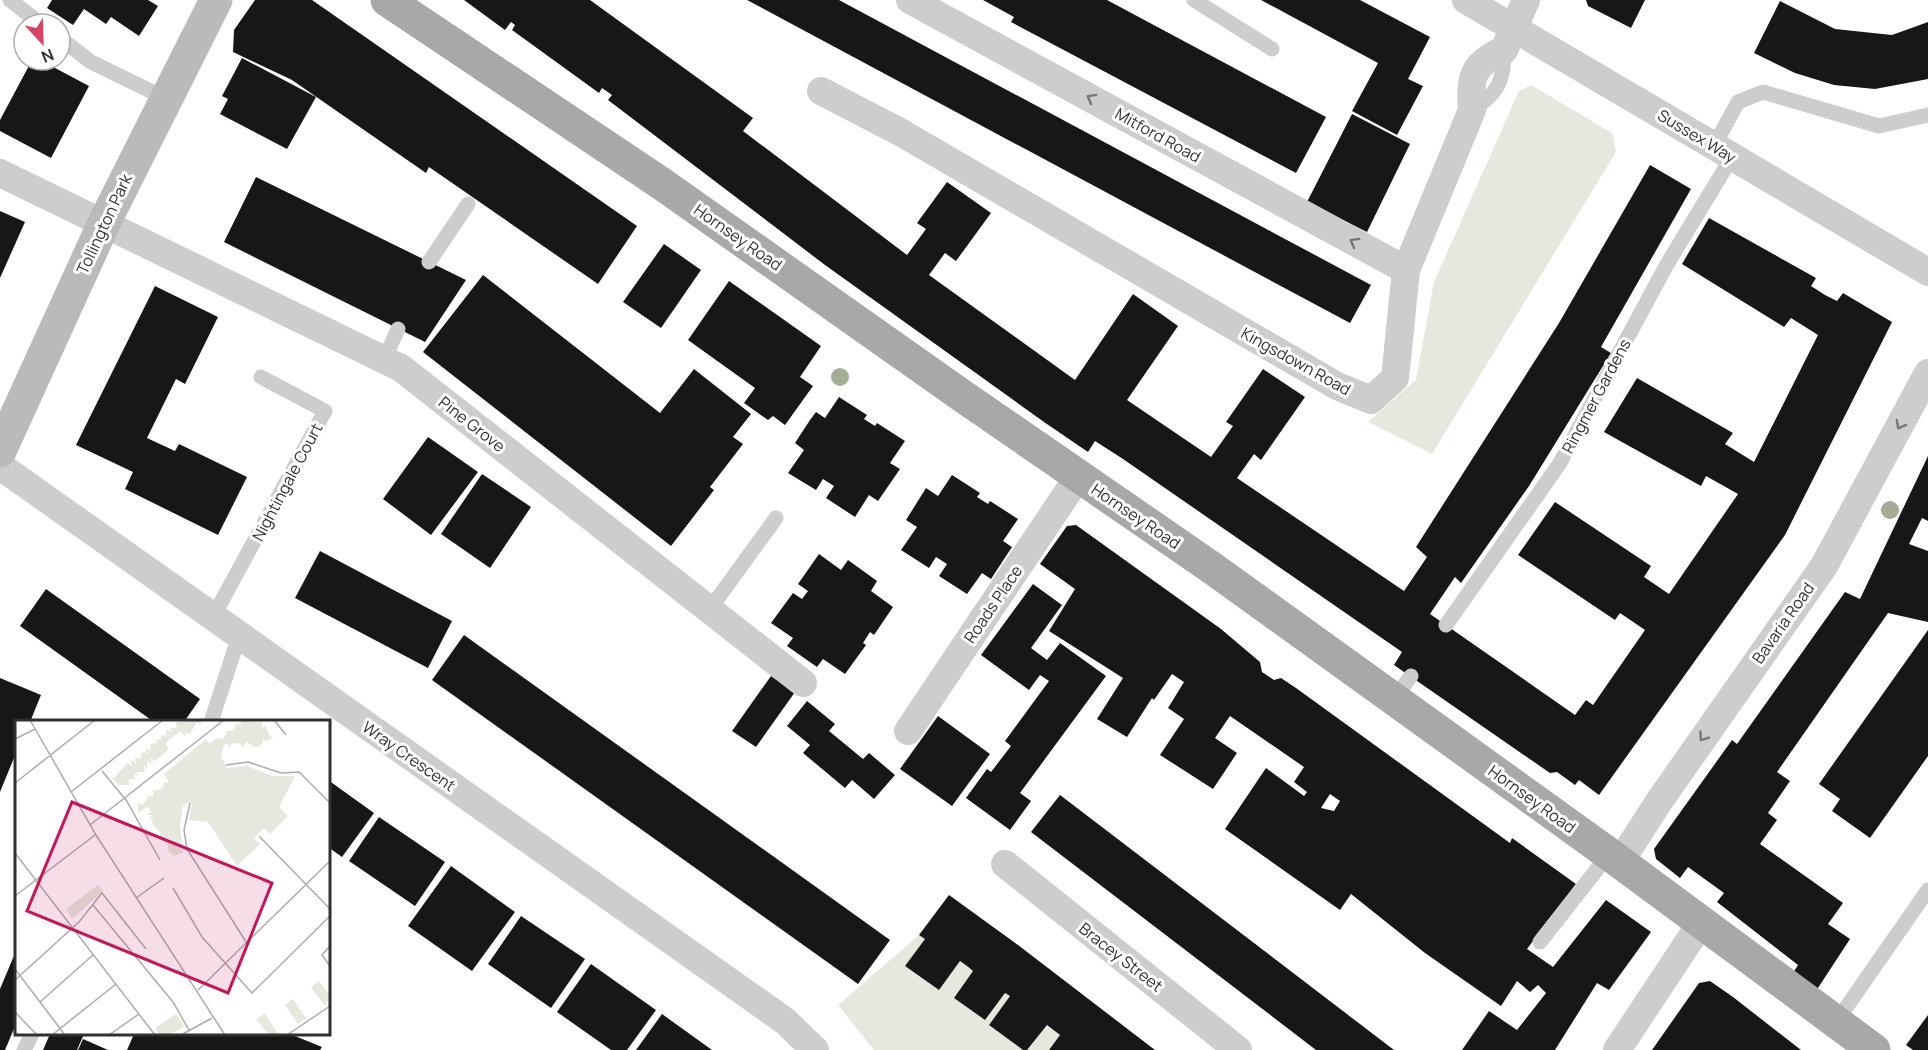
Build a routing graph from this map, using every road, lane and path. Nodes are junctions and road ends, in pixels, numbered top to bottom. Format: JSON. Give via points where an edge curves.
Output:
{"nodes":[{"id":1,"x":10,"y":0,"type":"edge"},
{"id":2,"x":216,"y":0,"type":"edge"},
{"id":3,"x":387,"y":0,"type":"edge"},
{"id":4,"x":910,"y":0,"type":"edge"},
{"id":5,"x":1194,"y":0,"type":"edge"},
{"id":6,"x":1466,"y":0,"type":"edge"},
{"id":7,"x":1526,"y":0,"type":"edge"},
{"id":8,"x":26,"y":12,"type":"edge"},
{"id":9,"x":1508,"y":39,"type":"junction"},
{"id":10,"x":72,"y":47,"type":"edge"},
{"id":11,"x":1272,"y":49,"type":"dead end"},
{"id":12,"x":821,"y":91,"type":"dead end"},
{"id":13,"x":165,"y":98,"type":"junction"},
{"id":14,"x":1928,"y":115,"type":"edge"},
{"id":15,"x":1723,"y":152,"type":"junction"},
{"id":16,"x":0,"y":173,"type":"edge"},
{"id":17,"x":468,"y":204,"type":"dead end"},
{"id":18,"x":104,"y":223,"type":"junction"},
{"id":19,"x":429,"y":262,"type":"dead end"},
{"id":20,"x":1406,"y":270,"type":"junction"},
{"id":21,"x":1928,"y":272,"type":"edge"},
{"id":22,"x":398,"y":329,"type":"dead end"},
{"id":23,"x":384,"y":360,"type":"junction"},
{"id":24,"x":1928,"y":373,"type":"edge"},
{"id":25,"x":261,"y":377,"type":"dead end"},
{"id":26,"x":0,"y":451,"type":"edge"},
{"id":27,"x":0,"y":466,"type":"edge"},
{"id":28,"x":1078,"y":477,"type":"junction"},
{"id":29,"x":776,"y":518,"type":"dead end"},
{"id":30,"x":710,"y":609,"type":"junction"},
{"id":31,"x":213,"y":617,"type":"junction"},
{"id":32,"x":1446,"y":626,"type":"dead end"},
{"id":33,"x":239,"y":636,"type":"junction"},
{"id":34,"x":803,"y":683,"type":"dead end"},
{"id":35,"x":212,"y":720,"type":"edge"},
{"id":36,"x":908,"y":731,"type":"dead end"},
{"id":37,"x":1614,"y":858,"type":"junction"},
{"id":38,"x":1005,"y":864,"type":"dead end"},
{"id":39,"x":1928,"y":890,"type":"edge"},
{"id":40,"x":1701,"y":923,"type":"junction"},
{"id":41,"x":1540,"y":942,"type":"dead end"},
{"id":42,"x":1836,"y":1022,"type":"junction"},
{"id":43,"x":32,"y":1035,"type":"edge"},
{"id":44,"x":24,"y":1050,"type":"edge"},
{"id":45,"x":815,"y":1050,"type":"edge"},
{"id":46,"x":1238,"y":1050,"type":"edge"},
{"id":47,"x":1617,"y":1050,"type":"edge"},
{"id":48,"x":1874,"y":1050,"type":"edge"}],
"edges":[{"from":1,"to":8,"type":"lane"},
{"from":2,"to":13,"type":"street","name":"Tollington Park"},
{"from":3,"to":28,"type":"main road","name":"Hornsey Road","via":[[663,184]]},
{"from":20,"to":4,"type":"street","name":"Mitford Road","one_way":true},
{"from":5,"to":11,"type":"lane"},
{"from":6,"to":9,"type":"street","name":"Sussex Way"},
{"from":7,"to":9,"type":"street"},
{"from":9,"to":15,"type":"street","name":"Sussex Way"},
{"from":9,"to":20,"type":"street","name":"Kingsdown Road","via":[[1485,58],[1470,86],[1472,110]]},
{"from":10,"to":13,"type":"lane","via":[[91,62]]},
{"from":12,"to":20,"type":"street","name":"Kingsdown Road","via":[[900,132],[1337,386],[1371,400],[1395,378]]},
{"from":13,"to":18,"type":"street","name":"Tollington Park"},
{"from":14,"to":15,"type":"lane","name":"Ringmer Gardens","via":[[1879,126],[1763,92],[1738,102]]},
{"from":15,"to":21,"type":"street","name":"Sussex Way"},
{"from":15,"to":32,"type":"lane","name":"Ringmer Gardens","via":[[1560,463]]},
{"from":16,"to":18,"type":"street","name":"Pine Grove"},
{"from":17,"to":19,"type":"lane"},
{"from":18,"to":23,"type":"street","name":"Pine Grove"},
{"from":18,"to":26,"type":"street","name":"Tollington Park"},
{"from":22,"to":23,"type":"lane"},
{"from":23,"to":30,"type":"street","name":"Pine Grove","via":[[400,368]]},
{"from":24,"to":37,"type":"street","name":"Bavaria Road","one_way":true,"via":[[1824,566],[1660,800]]},
{"from":25,"to":31,"type":"lane","name":"Nightingale Court","via":[[325,411]]},
{"from":27,"to":31,"type":"street","name":"Wray Crescent"},
{"from":28,"to":36,"type":"street","name":"Roads Place"},
{"from":28,"to":37,"type":"main road","name":"Hornsey Road","via":[[1212,568],[1402,688]]},
{"from":29,"to":30,"type":"lane"},
{"from":30,"to":34,"type":"street","name":"Pine Grove"},
{"from":31,"to":33,"type":"street","name":"Wray Crescent"},
{"from":33,"to":35,"type":"lane"},
{"from":33,"to":45,"type":"street","name":"Wray Crescent","via":[[785,1021]]},
{"from":37,"to":40,"type":"main road","name":"Hornsey Road"},
{"from":37,"to":41,"type":"lane"},
{"from":38,"to":46,"type":"street","name":"Bracey Street"},
{"from":39,"to":42,"type":"lane"},
{"from":40,"to":42,"type":"main road","name":"Hornsey Road"},
{"from":40,"to":47,"type":"street"},
{"from":42,"to":48,"type":"main road","name":"Hornsey Road"},
{"from":43,"to":44,"type":"lane"}]}
